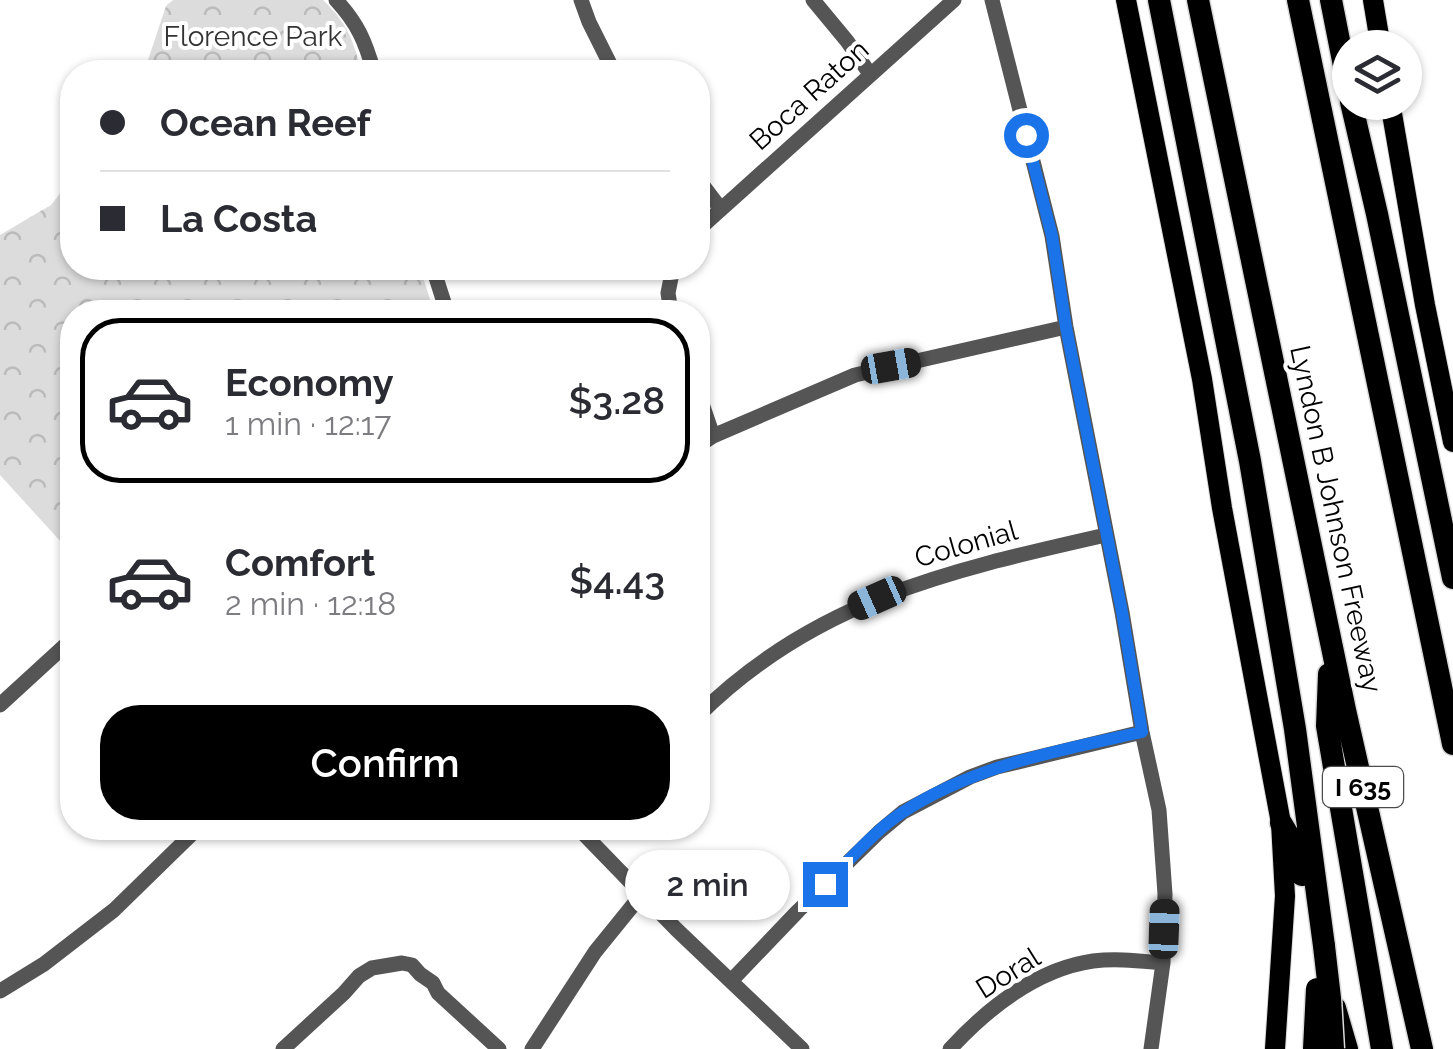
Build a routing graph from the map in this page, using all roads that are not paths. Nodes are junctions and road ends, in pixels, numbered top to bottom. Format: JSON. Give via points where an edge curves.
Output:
{"nodes":[{"id":1,"x":336,"y":0,"type":"edge"},
{"id":2,"x":581,"y":0,"type":"edge"},
{"id":3,"x":813,"y":0,"type":"edge"},
{"id":4,"x":954,"y":0,"type":"edge"},
{"id":5,"x":992,"y":0,"type":"edge"},
{"id":6,"x":1126,"y":0,"type":"edge"},
{"id":7,"x":1159,"y":0,"type":"edge"},
{"id":8,"x":1198,"y":0,"type":"edge"},
{"id":9,"x":1298,"y":0,"type":"edge"},
{"id":10,"x":1331,"y":0,"type":"edge"},
{"id":11,"x":1373,"y":0,"type":"edge"},
{"id":12,"x":1337,"y":30,"type":"edge"},
{"id":13,"x":1378,"y":30,"type":"edge"},
{"id":14,"x":370,"y":60,"type":"edge"},
{"id":15,"x":608,"y":60,"type":"edge"},
{"id":16,"x":870,"y":74,"type":"junction"},
{"id":17,"x":1356,"y":120,"type":"edge"},
{"id":18,"x":1393,"y":120,"type":"edge"},
{"id":19,"x":710,"y":195,"type":"edge"},
{"id":20,"x":720,"y":208,"type":"junction"},
{"id":21,"x":710,"y":218,"type":"edge"},
{"id":22,"x":1066,"y":327,"type":"junction"},
{"id":23,"x":710,"y":430,"type":"edge"},
{"id":24,"x":712,"y":436,"type":"joint"},
{"id":25,"x":1453,"y":442,"type":"edge"},
{"id":26,"x":1106,"y":535,"type":"junction"},
{"id":27,"x":1453,"y":578,"type":"edge"},
{"id":28,"x":1331,"y":641,"type":"junction"},
{"id":29,"x":60,"y":651,"type":"edge"},
{"id":30,"x":710,"y":704,"type":"edge"},
{"id":31,"x":0,"y":705,"type":"edge"},
{"id":32,"x":1142,"y":732,"type":"junction"},
{"id":33,"x":1453,"y":744,"type":"edge"},
{"id":34,"x":1281,"y":824,"type":"junction"},
{"id":35,"x":186,"y":840,"type":"edge"},
{"id":36,"x":592,"y":840,"type":"edge"},
{"id":37,"x":642,"y":894,"type":"junction"},
{"id":38,"x":1321,"y":946,"type":"junction"},
{"id":39,"x":1163,"y":963,"type":"junction"},
{"id":40,"x":731,"y":981,"type":"junction"},
{"id":41,"x":0,"y":991,"type":"edge"},
{"id":42,"x":283,"y":1049,"type":"edge"},
{"id":43,"x":499,"y":1049,"type":"edge"},
{"id":44,"x":532,"y":1049,"type":"edge"},
{"id":45,"x":802,"y":1049,"type":"edge"},
{"id":46,"x":950,"y":1049,"type":"edge"},
{"id":47,"x":1152,"y":1049,"type":"edge"},
{"id":48,"x":1276,"y":1049,"type":"edge"},
{"id":49,"x":1314,"y":1049,"type":"edge"},
{"id":50,"x":1333,"y":1049,"type":"edge"},
{"id":51,"x":1348,"y":1049,"type":"edge"},
{"id":52,"x":1382,"y":1049,"type":"edge"},
{"id":53,"x":1422,"y":1049,"type":"edge"}],
"edges":[{"from":1,"to":14,"type":"street","via":[[353,18]]},
{"from":2,"to":15,"type":"street"},
{"from":3,"to":16,"type":"street"},
{"from":4,"to":16,"type":"street","name":"Boca Raton"},
{"from":5,"to":22,"type":"street","via":[[1052,236]]},
{"from":6,"to":34,"type":"main road"},
{"from":7,"to":38,"type":"highway","via":[[1250,462],[1295,729]]},
{"from":8,"to":28,"type":"highway","name":"Lyndon B Johnson Freeway","number":"I 635"},
{"from":9,"to":33,"type":"highway"},
{"from":10,"to":12,"type":"highway"},
{"from":11,"to":13,"type":"main road"},
{"from":16,"to":20,"type":"street","name":"Boca Raton"},
{"from":17,"to":27,"type":"highway"},
{"from":18,"to":25,"type":"main road"},
{"from":19,"to":20,"type":"street"},
{"from":20,"to":21,"type":"street","name":"Boca Raton"},
{"from":22,"to":24,"type":"street","via":[[854,376]]},
{"from":22,"to":26,"type":"street"},
{"from":23,"to":24,"type":"street"},
{"from":26,"to":30,"type":"street","name":"Colonial","via":[[980,563],[877,598],[776,652]]},
{"from":26,"to":32,"type":"street"},
{"from":28,"to":52,"type":"highway","via":[[1327,726]]},
{"from":28,"to":53,"type":"highway","name":"Lyndon B Johnson Freeway","number":"I 635"},
{"from":29,"to":31,"type":"street"},
{"from":32,"to":39,"type":"street","via":[[1163,852]]},
{"from":32,"to":40,"type":"street","via":[[996,768],[903,812]]},
{"from":34,"to":48,"type":"main road","via":[[1285,896]]},
{"from":34,"to":51,"type":"highway","via":[[1296,848]]},
{"from":35,"to":41,"type":"street","via":[[114,910]]},
{"from":36,"to":37,"type":"street"},
{"from":37,"to":40,"type":"street"},
{"from":37,"to":44,"type":"street","via":[[594,952]]},
{"from":38,"to":49,"type":"highway","bridge":true},
{"from":38,"to":50,"type":"highway","bridge":true},
{"from":39,"to":46,"type":"street","name":"Doral","via":[[1120,959],[1060,969],[1019,990]]},
{"from":39,"to":47,"type":"street"},
{"from":40,"to":45,"type":"street"},
{"from":42,"to":43,"type":"street","via":[[359,976],[402,963],[433,983]]}]}
